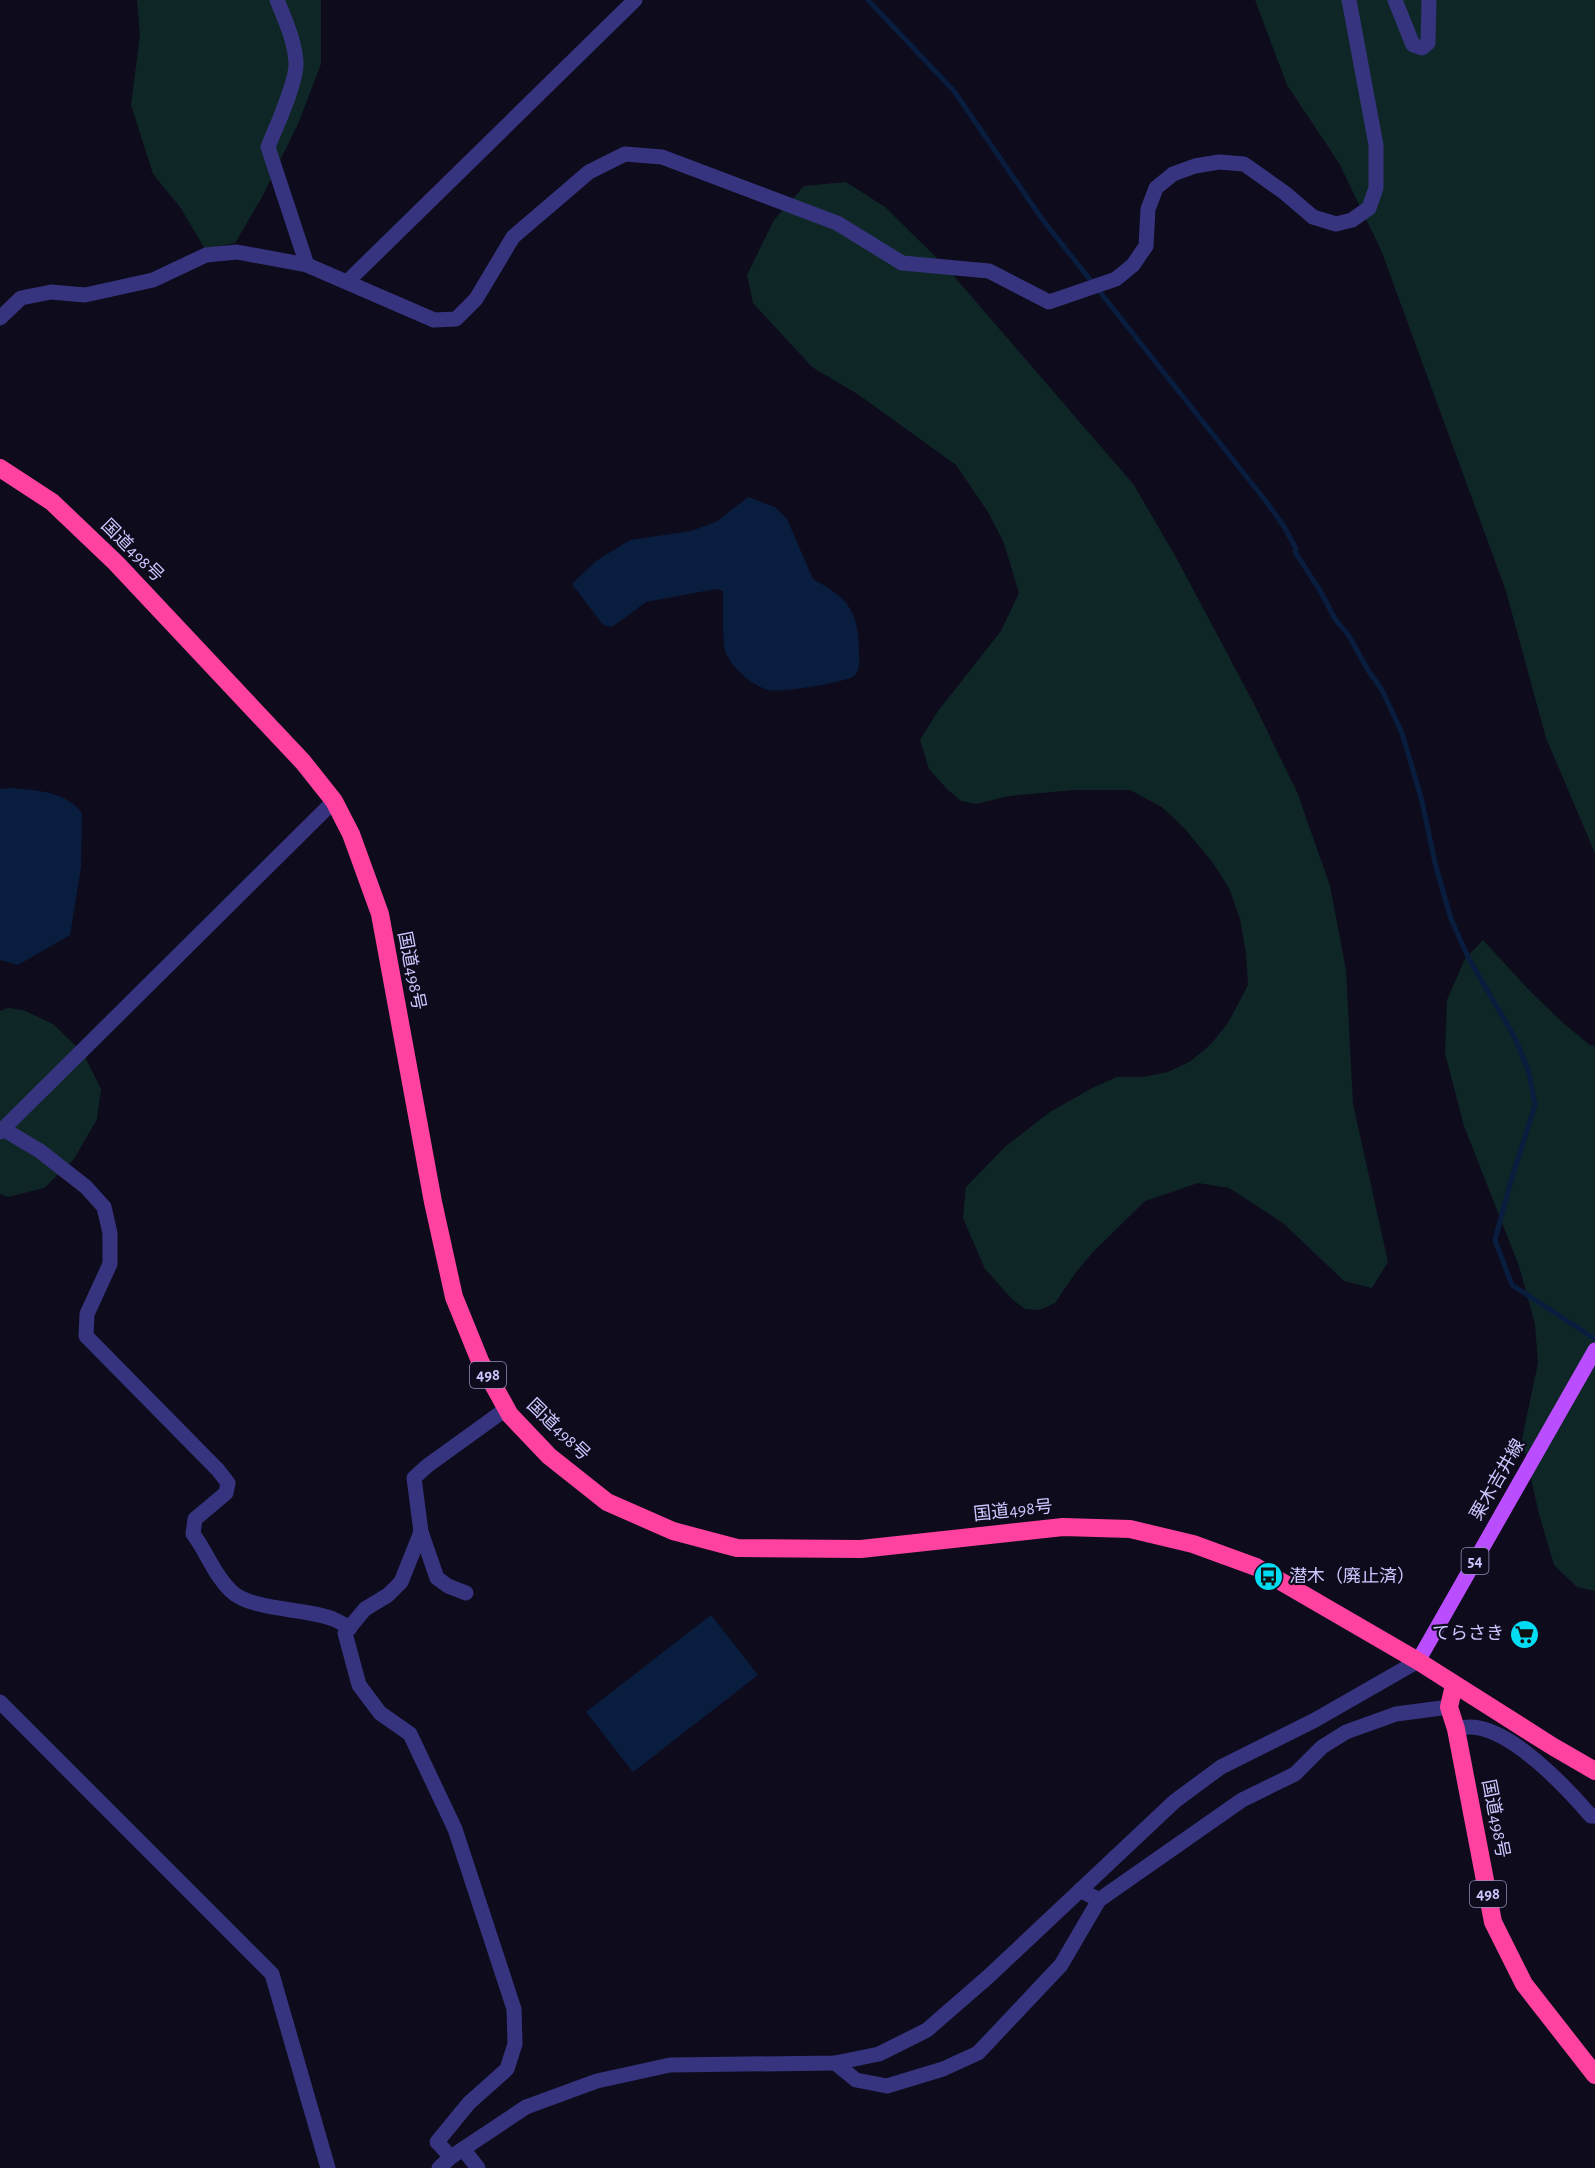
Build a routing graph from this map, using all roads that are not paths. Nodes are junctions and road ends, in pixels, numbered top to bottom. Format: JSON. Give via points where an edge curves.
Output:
{"nodes":[{"id":1,"x":277,"y":0,"type":"edge"},
{"id":2,"x":636,"y":0,"type":"edge"},
{"id":3,"x":1349,"y":0,"type":"edge"},
{"id":4,"x":1395,"y":0,"type":"edge"},
{"id":5,"x":1429,"y":0,"type":"edge"},
{"id":6,"x":307,"y":265,"type":"junction"},
{"id":7,"x":347,"y":282,"type":"junction"},
{"id":8,"x":0,"y":318,"type":"edge"},
{"id":9,"x":0,"y":468,"type":"edge"},
{"id":10,"x":334,"y":801,"type":"junction"},
{"id":11,"x":1,"y":1130,"type":"edge"},
{"id":12,"x":1595,"y":1350,"type":"edge"},
{"id":13,"x":506,"y":1408,"type":"junction"},
{"id":14,"x":421,"y":1532,"type":"junction"},
{"id":15,"x":466,"y":1593,"type":"dead end"},
{"id":16,"x":350,"y":1628,"type":"junction"},
{"id":17,"x":1418,"y":1661,"type":"junction"},
{"id":18,"x":1454,"y":1685,"type":"junction"},
{"id":19,"x":0,"y":1702,"type":"edge"},
{"id":20,"x":1449,"y":1707,"type":"junction"},
{"id":21,"x":1456,"y":1729,"type":"junction"},
{"id":22,"x":1593,"y":1769,"type":"edge"},
{"id":23,"x":1595,"y":1816,"type":"edge"},
{"id":24,"x":1080,"y":1890,"type":"junction"},
{"id":25,"x":1099,"y":1900,"type":"junction"},
{"id":26,"x":835,"y":2063,"type":"junction"},
{"id":27,"x":1595,"y":2075,"type":"edge"},
{"id":28,"x":457,"y":2153,"type":"junction"},
{"id":29,"x":328,"y":2168,"type":"edge"},
{"id":30,"x":439,"y":2168,"type":"edge"},
{"id":31,"x":478,"y":2168,"type":"edge"}],
"edges":[{"from":1,"to":6,"type":"street","via":[[296,64],[288,98],[268,147]]},
{"from":2,"to":7,"type":"street"},
{"from":3,"to":7,"type":"street","via":[[1376,145],[1376,188],[1369,208],[1352,220],[1336,224],[1313,217],[1244,164],[1194,166],[1173,174],[1156,188],[1148,209],[1146,246],[1133,266],[1116,279],[1049,302],[989,271],[902,263],[837,223],[662,157],[625,154],[589,172],[513,237],[476,299],[456,319],[434,320]]},
{"from":4,"to":5,"type":"street","via":[[1413,45],[1422,48],[1428,43]]},
{"from":6,"to":7,"type":"street"},
{"from":6,"to":8,"type":"street","via":[[237,252],[206,255],[153,280],[85,295],[51,292],[21,298]]},
{"from":9,"to":10,"type":"highway","name":"国道498号","number":"498","via":[[52,502],[116,563],[303,762]]},
{"from":10,"to":11,"type":"street"},
{"from":10,"to":13,"type":"highway","name":"国道498号","number":"498","via":[[351,834],[380,914],[454,1297],[480,1361]]},
{"from":11,"to":16,"type":"street","via":[[40,1151],[86,1187],[104,1207],[110,1233],[110,1264],[87,1314],[86,1336],[228,1483],[226,1493],[195,1519],[193,1534],[216,1572],[232,1593],[252,1602],[333,1618]]},
{"from":12,"to":17,"type":"main road","name":"栗木吉井線","number":"54"},
{"from":13,"to":14,"type":"street","via":[[414,1478]]},
{"from":13,"to":17,"type":"highway","name":"国道498号","number":"498","via":[[549,1456],[607,1502],[673,1531],[737,1548],[861,1549],[1063,1527],[1130,1529],[1193,1544],[1256,1567]]},
{"from":14,"to":15,"type":"street","via":[[437,1578]]},
{"from":14,"to":16,"type":"street","via":[[400,1582],[365,1609]]},
{"from":16,"to":28,"type":"street","via":[[345,1633],[359,1685],[380,1713],[410,1734],[455,1829],[514,2009],[515,2044],[507,2068],[469,2103],[437,2142]]},
{"from":17,"to":18,"type":"highway","name":"国道498号","number":"498"},
{"from":17,"to":24,"type":"street","via":[[1315,1720],[1221,1767],[1175,1801]]},
{"from":18,"to":20,"type":"highway"},
{"from":18,"to":22,"type":"highway","name":"国道498号","number":"498"},
{"from":19,"to":29,"type":"street","via":[[272,1974]]},
{"from":20,"to":21,"type":"highway","name":"国道498号","number":"498"},
{"from":20,"to":25,"type":"street","via":[[1396,1714],[1346,1732],[1322,1747],[1294,1774],[1242,1800]]},
{"from":21,"to":23,"type":"street","via":[[1491,1731],[1539,1761]]},
{"from":21,"to":27,"type":"highway","name":"国道498号","number":"498","via":[[1493,1922],[1524,1984]]},
{"from":24,"to":25,"type":"street"},
{"from":24,"to":26,"type":"street","via":[[927,2030],[879,2054]]},
{"from":25,"to":26,"type":"street","via":[[1061,1965],[978,2053],[943,2069],[887,2086],[856,2080]]},
{"from":26,"to":28,"type":"street","via":[[670,2065],[597,2081],[526,2107]]},
{"from":28,"to":30,"type":"street"},
{"from":28,"to":31,"type":"street"}]}
